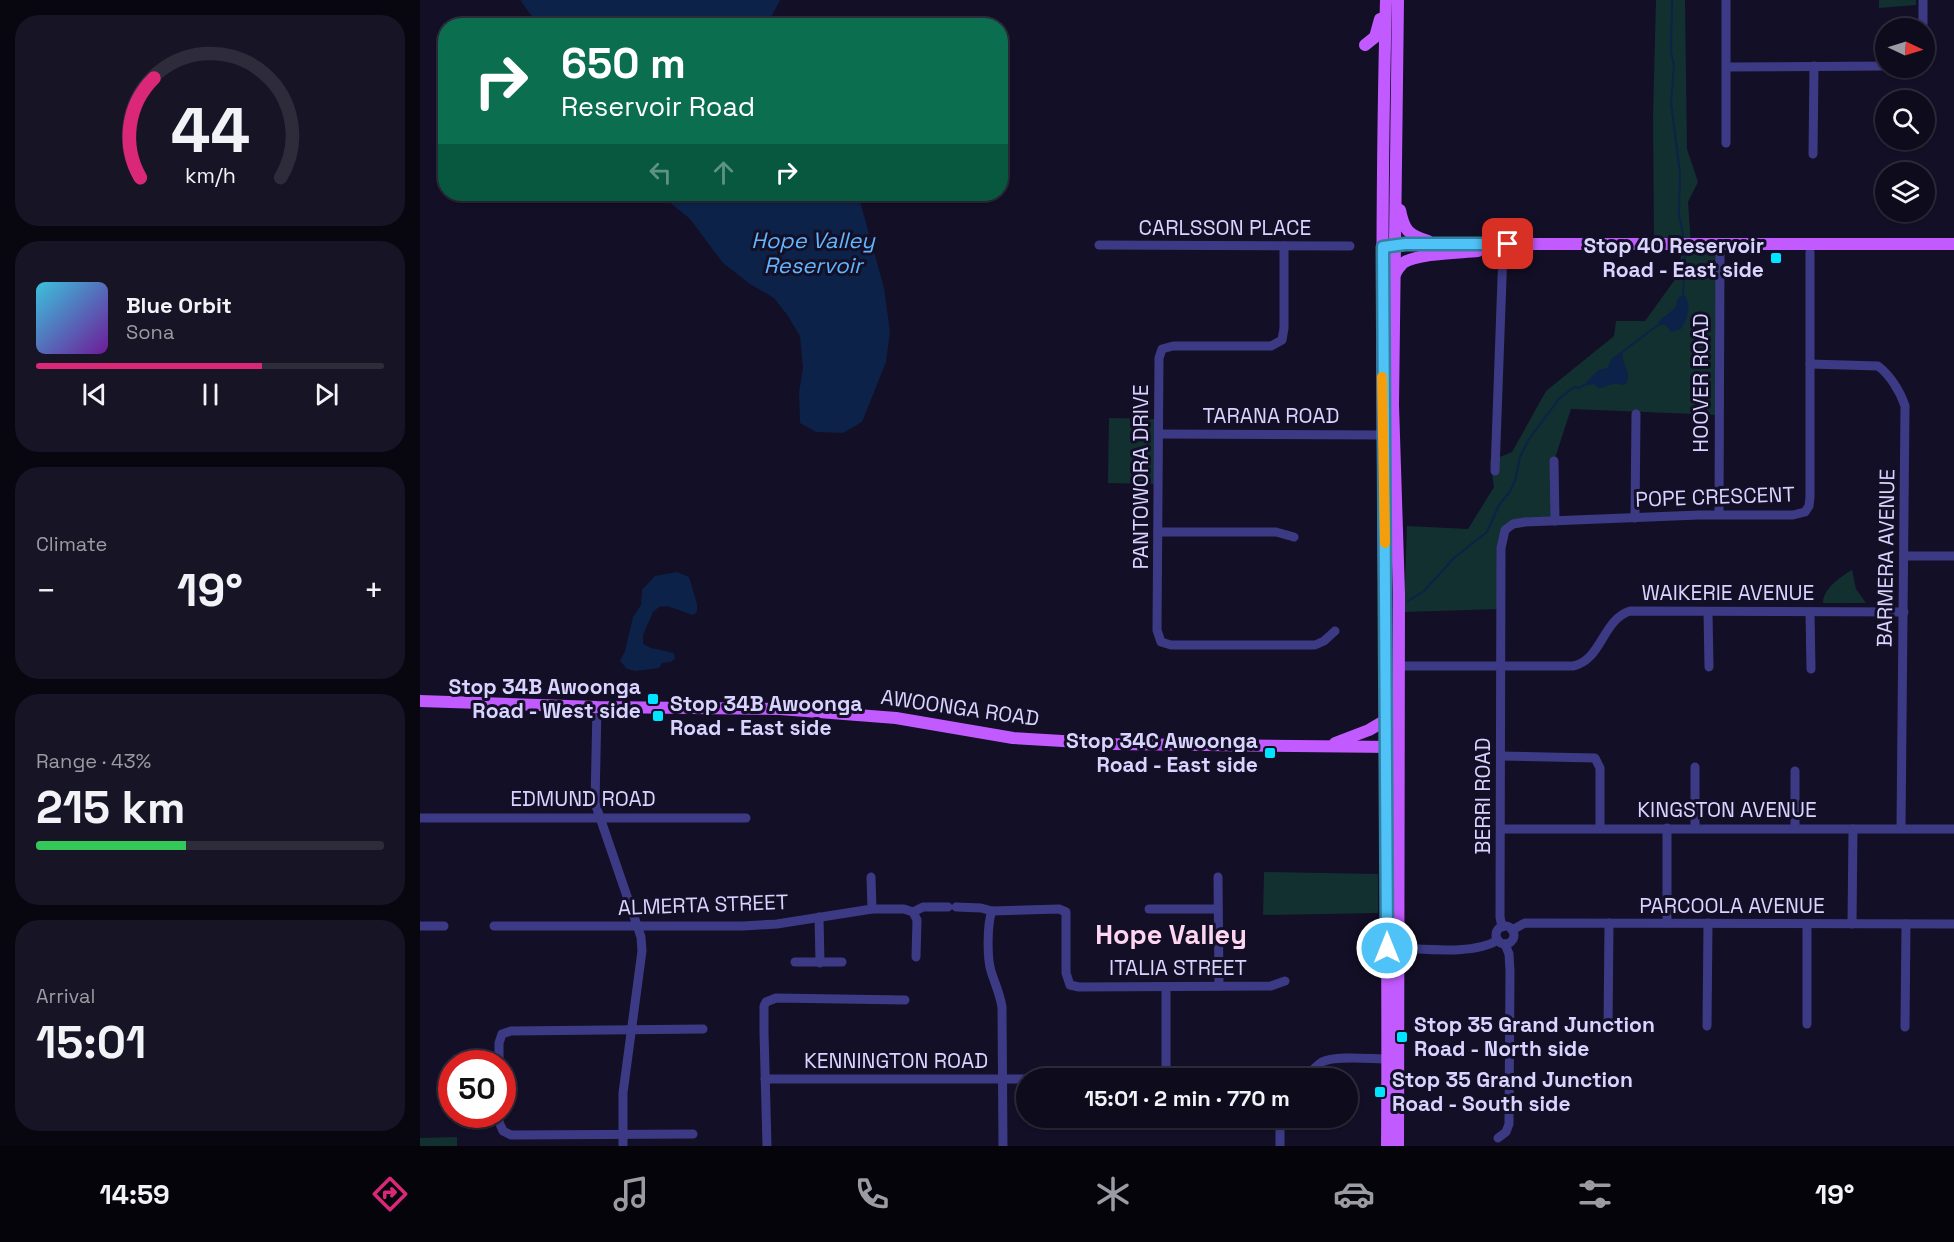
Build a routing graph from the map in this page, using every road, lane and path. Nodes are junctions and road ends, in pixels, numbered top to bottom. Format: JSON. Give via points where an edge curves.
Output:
{"nodes":[{"id":1,"x":1385,"y":0,"type":"edge"},
{"id":2,"x":1398,"y":0,"type":"edge"},
{"id":3,"x":1726,"y":0,"type":"edge"},
{"id":4,"x":1923,"y":0,"type":"edge"},
{"id":5,"x":1923,"y":18,"type":"edge"},
{"id":6,"x":1365,"y":45,"type":"dead end"},
{"id":7,"x":1391,"y":52,"type":"junction"},
{"id":8,"x":1814,"y":66,"type":"junction"},
{"id":9,"x":1875,"y":66,"type":"edge"},
{"id":10,"x":1727,"y":67,"type":"junction"},
{"id":11,"x":1726,"y":143,"type":"dead end"},
{"id":12,"x":1814,"y":154,"type":"dead end"},
{"id":13,"x":1395,"y":189,"type":"junction"},
{"id":14,"x":1441,"y":244,"type":"junction"},
{"id":15,"x":1954,"y":244,"type":"edge"},
{"id":16,"x":1099,"y":245,"type":"dead end"},
{"id":17,"x":1284,"y":246,"type":"junction"},
{"id":18,"x":1350,"y":246,"type":"dead end"},
{"id":19,"x":1389,"y":247,"type":"junction"},
{"id":20,"x":1503,"y":248,"type":"junction"},
{"id":21,"x":1720,"y":248,"type":"junction"},
{"id":22,"x":1810,"y":249,"type":"junction"},
{"id":23,"x":1479,"y":250,"type":"junction"},
{"id":24,"x":1954,"y":252,"type":"edge"},
{"id":25,"x":1395,"y":274,"type":"junction"},
{"id":26,"x":1810,"y":364,"type":"junction"},
{"id":27,"x":1393,"y":405,"type":"junction"},
{"id":28,"x":1636,"y":414,"type":"dead end"},
{"id":29,"x":1159,"y":434,"type":"junction"},
{"id":30,"x":1383,"y":435,"type":"junction"},
{"id":31,"x":1394,"y":452,"type":"junction"},
{"id":32,"x":1554,"y":461,"type":"dead end"},
{"id":33,"x":1495,"y":471,"type":"dead end"},
{"id":34,"x":1719,"y":514,"type":"junction"},
{"id":35,"x":1635,"y":518,"type":"junction"},
{"id":36,"x":1555,"y":521,"type":"junction"},
{"id":37,"x":1158,"y":532,"type":"junction"},
{"id":38,"x":1294,"y":537,"type":"dead end"},
{"id":39,"x":1905,"y":556,"type":"junction"},
{"id":40,"x":1954,"y":556,"type":"edge"},
{"id":41,"x":1708,"y":612,"type":"junction"},
{"id":42,"x":1810,"y":612,"type":"junction"},
{"id":43,"x":1904,"y":612,"type":"junction"},
{"id":44,"x":1335,"y":631,"type":"dead end"},
{"id":45,"x":1501,"y":665,"type":"junction"},
{"id":46,"x":1398,"y":666,"type":"junction"},
{"id":47,"x":1709,"y":667,"type":"dead end"},
{"id":48,"x":1811,"y":669,"type":"dead end"},
{"id":49,"x":420,"y":701,"type":"edge"},
{"id":50,"x":597,"y":707,"type":"junction"},
{"id":51,"x":1386,"y":720,"type":"junction"},
{"id":52,"x":1328,"y":745,"type":"junction"},
{"id":53,"x":1392,"y":747,"type":"junction"},
{"id":54,"x":1501,"y":756,"type":"junction"},
{"id":55,"x":1695,"y":767,"type":"dead end"},
{"id":56,"x":1795,"y":771,"type":"dead end"},
{"id":57,"x":599,"y":817,"type":"junction"},
{"id":58,"x":420,"y":818,"type":"edge"},
{"id":59,"x":746,"y":818,"type":"dead end"},
{"id":60,"x":1600,"y":828,"type":"junction"},
{"id":61,"x":1668,"y":828,"type":"junction"},
{"id":62,"x":1695,"y":828,"type":"junction"},
{"id":63,"x":1795,"y":828,"type":"junction"},
{"id":64,"x":1901,"y":828,"type":"junction"},
{"id":65,"x":1501,"y":829,"type":"junction"},
{"id":66,"x":1853,"y":829,"type":"junction"},
{"id":67,"x":1954,"y":829,"type":"edge"},
{"id":68,"x":871,"y":877,"type":"dead end"},
{"id":69,"x":1218,"y":877,"type":"dead end"},
{"id":70,"x":872,"y":909,"type":"junction"},
{"id":71,"x":1149,"y":909,"type":"dead end"},
{"id":72,"x":1218,"y":909,"type":"junction"},
{"id":73,"x":992,"y":911,"type":"junction"},
{"id":74,"x":913,"y":912,"type":"junction"},
{"id":75,"x":819,"y":917,"type":"junction"},
{"id":76,"x":1609,"y":923,"type":"junction"},
{"id":77,"x":1667,"y":923,"type":"junction"},
{"id":78,"x":1708,"y":923,"type":"junction"},
{"id":79,"x":1807,"y":924,"type":"junction"},
{"id":80,"x":1852,"y":924,"type":"junction"},
{"id":81,"x":1906,"y":924,"type":"junction"},
{"id":82,"x":1954,"y":924,"type":"edge"},
{"id":83,"x":636,"y":925,"type":"junction"},
{"id":84,"x":420,"y":926,"type":"edge"},
{"id":85,"x":444,"y":926,"type":"dead end"},
{"id":86,"x":494,"y":926,"type":"dead end"},
{"id":87,"x":1502,"y":927,"type":"junction"},
{"id":88,"x":1512,"y":930,"type":"junction"},
{"id":89,"x":1501,"y":942,"type":"junction"},
{"id":90,"x":1393,"y":948,"type":"junction"},
{"id":91,"x":916,"y":957,"type":"dead end"},
{"id":92,"x":795,"y":962,"type":"dead end"},
{"id":93,"x":842,"y":962,"type":"dead end"},
{"id":94,"x":820,"y":963,"type":"junction"},
{"id":95,"x":1286,"y":981,"type":"dead end"},
{"id":96,"x":1070,"y":985,"type":"joint"},
{"id":97,"x":1219,"y":986,"type":"junction"},
{"id":98,"x":1166,"y":988,"type":"junction"},
{"id":99,"x":905,"y":1000,"type":"dead end"},
{"id":100,"x":1807,"y":1024,"type":"dead end"},
{"id":101,"x":1707,"y":1026,"type":"dead end"},
{"id":102,"x":1905,"y":1027,"type":"dead end"},
{"id":103,"x":630,"y":1029,"type":"junction"},
{"id":104,"x":703,"y":1029,"type":"dead end"},
{"id":105,"x":1608,"y":1029,"type":"dead end"},
{"id":106,"x":499,"y":1050,"type":"edge"},
{"id":107,"x":1393,"y":1059,"type":"junction"},
{"id":108,"x":1166,"y":1068,"type":"edge"},
{"id":109,"x":1316,"y":1068,"type":"edge"},
{"id":110,"x":765,"y":1079,"type":"junction"},
{"id":111,"x":1003,"y":1079,"type":"junction"},
{"id":112,"x":1016,"y":1079,"type":"edge"},
{"id":113,"x":501,"y":1128,"type":"edge"},
{"id":114,"x":1280,"y":1128,"type":"edge"},
{"id":115,"x":622,"y":1134,"type":"junction"},
{"id":116,"x":693,"y":1134,"type":"dead end"},
{"id":117,"x":1498,"y":1138,"type":"dead end"},
{"id":118,"x":623,"y":1146,"type":"edge"},
{"id":119,"x":767,"y":1146,"type":"edge"},
{"id":120,"x":1003,"y":1146,"type":"edge"},
{"id":121,"x":1280,"y":1146,"type":"edge"},
{"id":122,"x":1387,"y":1146,"type":"edge"},
{"id":123,"x":1398,"y":1146,"type":"edge"}],
"edges":[{"from":1,"to":6,"type":"main road","via":[[1377,33]]},
{"from":1,"to":7,"type":"main road"},
{"from":2,"to":7,"type":"main road"},
{"from":3,"to":10,"type":"street"},
{"from":4,"to":5,"type":"street"},
{"from":7,"to":13,"type":"main road"},
{"from":7,"to":19,"type":"main road"},
{"from":8,"to":9,"type":"street"},
{"from":8,"to":10,"type":"street"},
{"from":8,"to":12,"type":"street"},
{"from":10,"to":11,"type":"street"},
{"from":13,"to":14,"type":"main road","via":[[1407,231]]},
{"from":13,"to":19,"type":"main road"},
{"from":14,"to":19,"type":"main road"},
{"from":14,"to":20,"type":"main road"},
{"from":15,"to":22,"type":"main road"},
{"from":16,"to":17,"type":"street","name":"CARLSSON PLACE"},
{"from":17,"to":18,"type":"street","name":"CARLSSON PLACE"},
{"from":17,"to":29,"type":"street","name":"PANTOWORA DRIVE","via":[[1282,339],[1271,346],[1162,349]]},
{"from":19,"to":23,"type":"main road"},
{"from":19,"to":25,"type":"main road"},
{"from":19,"to":30,"type":"main road"},
{"from":20,"to":21,"type":"main road"},
{"from":20,"to":23,"type":"main road"},
{"from":20,"to":33,"type":"street"},
{"from":21,"to":22,"type":"main road"},
{"from":21,"to":34,"type":"street","name":"HOOVER ROAD"},
{"from":22,"to":24,"type":"main road"},
{"from":22,"to":26,"type":"street","name":"POPE CRESCENT"},
{"from":23,"to":25,"type":"main road","via":[[1410,261],[1403,263]]},
{"from":25,"to":27,"type":"main road"},
{"from":26,"to":34,"type":"street","name":"POPE CRESCENT","via":[[1809,507],[1792,515]]},
{"from":26,"to":39,"type":"street","name":"BARMERA AVENUE","via":[[1878,366],[1901,396],[1906,417]]},
{"from":27,"to":30,"type":"main road"},
{"from":27,"to":31,"type":"main road"},
{"from":28,"to":35,"type":"street"},
{"from":29,"to":30,"type":"street","name":"TARANA ROAD"},
{"from":29,"to":37,"type":"street","name":"PANTOWORA DRIVE"},
{"from":30,"to":31,"type":"main road"},
{"from":30,"to":51,"type":"main road"},
{"from":31,"to":46,"type":"main road"},
{"from":32,"to":36,"type":"street"},
{"from":34,"to":35,"type":"street","name":"POPE CRESCENT"},
{"from":35,"to":36,"type":"street","name":"POPE CRESCENT"},
{"from":36,"to":45,"type":"street","name":"POPE CRESCENT","via":[[1513,524],[1505,530],[1501,548]]},
{"from":37,"to":38,"type":"street","via":[[1276,532]]},
{"from":37,"to":44,"type":"street","name":"PANTOWORA DRIVE","via":[[1157,630],[1161,642],[1316,645]]},
{"from":39,"to":40,"type":"street"},
{"from":39,"to":43,"type":"street","name":"BARMERA AVENUE"},
{"from":41,"to":42,"type":"street","name":"WAIKERIE AVENUE"},
{"from":41,"to":45,"type":"street","name":"WAIKERIE AVENUE","via":[[1630,611],[1614,620],[1589,659],[1581,664]]},
{"from":41,"to":47,"type":"street"},
{"from":42,"to":43,"type":"street","name":"WAIKERIE AVENUE"},
{"from":42,"to":48,"type":"street"},
{"from":43,"to":64,"type":"street","name":"BARMERA AVENUE"},
{"from":45,"to":46,"type":"street","name":"WAIKERIE AVENUE"},
{"from":45,"to":54,"type":"street","name":"BERRI ROAD"},
{"from":46,"to":53,"type":"main road"},
{"from":49,"to":50,"type":"main road","name":"AWOONGA ROAD"},
{"from":50,"to":52,"type":"main road","name":"AWOONGA ROAD","via":[[780,708],[896,718],[1013,738],[1113,744]]},
{"from":50,"to":57,"type":"street","via":[[595,803]]},
{"from":51,"to":52,"type":"main road"},
{"from":51,"to":53,"type":"main road"},
{"from":52,"to":53,"type":"main road","name":"AWOONGA ROAD"},
{"from":53,"to":90,"type":"main road"},
{"from":54,"to":60,"type":"street","via":[[1595,758],[1600,768]]},
{"from":54,"to":65,"type":"street","name":"BERRI ROAD"},
{"from":55,"to":62,"type":"street"},
{"from":56,"to":63,"type":"street"},
{"from":57,"to":58,"type":"street","name":"EDMUND ROAD"},
{"from":57,"to":59,"type":"street","name":"EDMUND ROAD"},
{"from":57,"to":83,"type":"street"},
{"from":60,"to":61,"type":"street","name":"KINGSTON AVENUE"},
{"from":60,"to":65,"type":"street","name":"KINGSTON AVENUE"},
{"from":61,"to":62,"type":"street","name":"KINGSTON AVENUE"},
{"from":61,"to":77,"type":"street"},
{"from":62,"to":63,"type":"street","name":"KINGSTON AVENUE"},
{"from":63,"to":66,"type":"street","name":"KINGSTON AVENUE"},
{"from":64,"to":66,"type":"street","name":"KINGSTON AVENUE"},
{"from":64,"to":67,"type":"street","name":"KINGSTON AVENUE"},
{"from":65,"to":87,"type":"street","name":"BERRI ROAD"},
{"from":66,"to":80,"type":"street"},
{"from":68,"to":70,"type":"street"},
{"from":69,"to":72,"type":"street"},
{"from":70,"to":74,"type":"street","name":"ALMERTA STREET"},
{"from":70,"to":75,"type":"street","name":"ALMERTA STREET"},
{"from":71,"to":72,"type":"street"},
{"from":72,"to":97,"type":"street"},
{"from":73,"to":74,"type":"street","name":"ALMERTA STREET","via":[[952,907]]},
{"from":73,"to":96,"type":"street","name":"ALMERTA STREET","via":[[1066,912],[1066,974]]},
{"from":73,"to":111,"type":"street","via":[[989,959],[1002,1007]]},
{"from":74,"to":91,"type":"street","via":[[917,920]]},
{"from":75,"to":83,"type":"street","name":"ALMERTA STREET","via":[[743,926]]},
{"from":75,"to":94,"type":"street"},
{"from":76,"to":77,"type":"street","name":"PARCOOLA AVENUE"},
{"from":76,"to":88,"type":"street","name":"PARCOOLA AVENUE","via":[[1525,923]]},
{"from":76,"to":105,"type":"street"},
{"from":77,"to":78,"type":"street","name":"PARCOOLA AVENUE"},
{"from":78,"to":79,"type":"street","name":"PARCOOLA AVENUE"},
{"from":78,"to":101,"type":"street"},
{"from":79,"to":80,"type":"street","name":"PARCOOLA AVENUE"},
{"from":79,"to":100,"type":"street"},
{"from":80,"to":81,"type":"street","name":"PARCOOLA AVENUE"},
{"from":81,"to":82,"type":"street","name":"PARCOOLA AVENUE"},
{"from":81,"to":102,"type":"street"},
{"from":83,"to":86,"type":"street","name":"ALMERTA STREET"},
{"from":83,"to":103,"type":"street","via":[[642,951]]},
{"from":84,"to":85,"type":"street"},
{"from":87,"to":88,"type":"street"},
{"from":87,"to":89,"type":"street","via":[[1496,934]]},
{"from":88,"to":89,"type":"street","via":[[1513,938]]},
{"from":89,"to":90,"type":"street","via":[[1472,949]]},
{"from":89,"to":117,"type":"street","via":[[1509,954],[1510,971],[1509,1124]]},
{"from":90,"to":107,"type":"main road"},
{"from":92,"to":94,"type":"street"},
{"from":93,"to":94,"type":"street"},
{"from":95,"to":97,"type":"street","name":"ITALIA STREET","via":[[1271,986]]},
{"from":96,"to":98,"type":"street","name":"ITALIA STREET"},
{"from":97,"to":98,"type":"street","name":"ITALIA STREET"},
{"from":98,"to":108,"type":"street"},
{"from":99,"to":110,"type":"street","via":[[771,999],[764,1006]]},
{"from":103,"to":104,"type":"street"},
{"from":103,"to":106,"type":"street","via":[[511,1031],[502,1034]]},
{"from":103,"to":115,"type":"street"},
{"from":107,"to":109,"type":"street","via":[[1332,1059]]},
{"from":107,"to":122,"type":"main road"},
{"from":107,"to":123,"type":"main road"},
{"from":110,"to":111,"type":"street","name":"KENNINGTON ROAD"},
{"from":110,"to":119,"type":"street"},
{"from":111,"to":112,"type":"street","name":"KENNINGTON ROAD"},
{"from":111,"to":120,"type":"street"},
{"from":113,"to":115,"type":"street","via":[[511,1135]]},
{"from":114,"to":121,"type":"street"},
{"from":115,"to":116,"type":"street"},
{"from":115,"to":118,"type":"street"}]}
